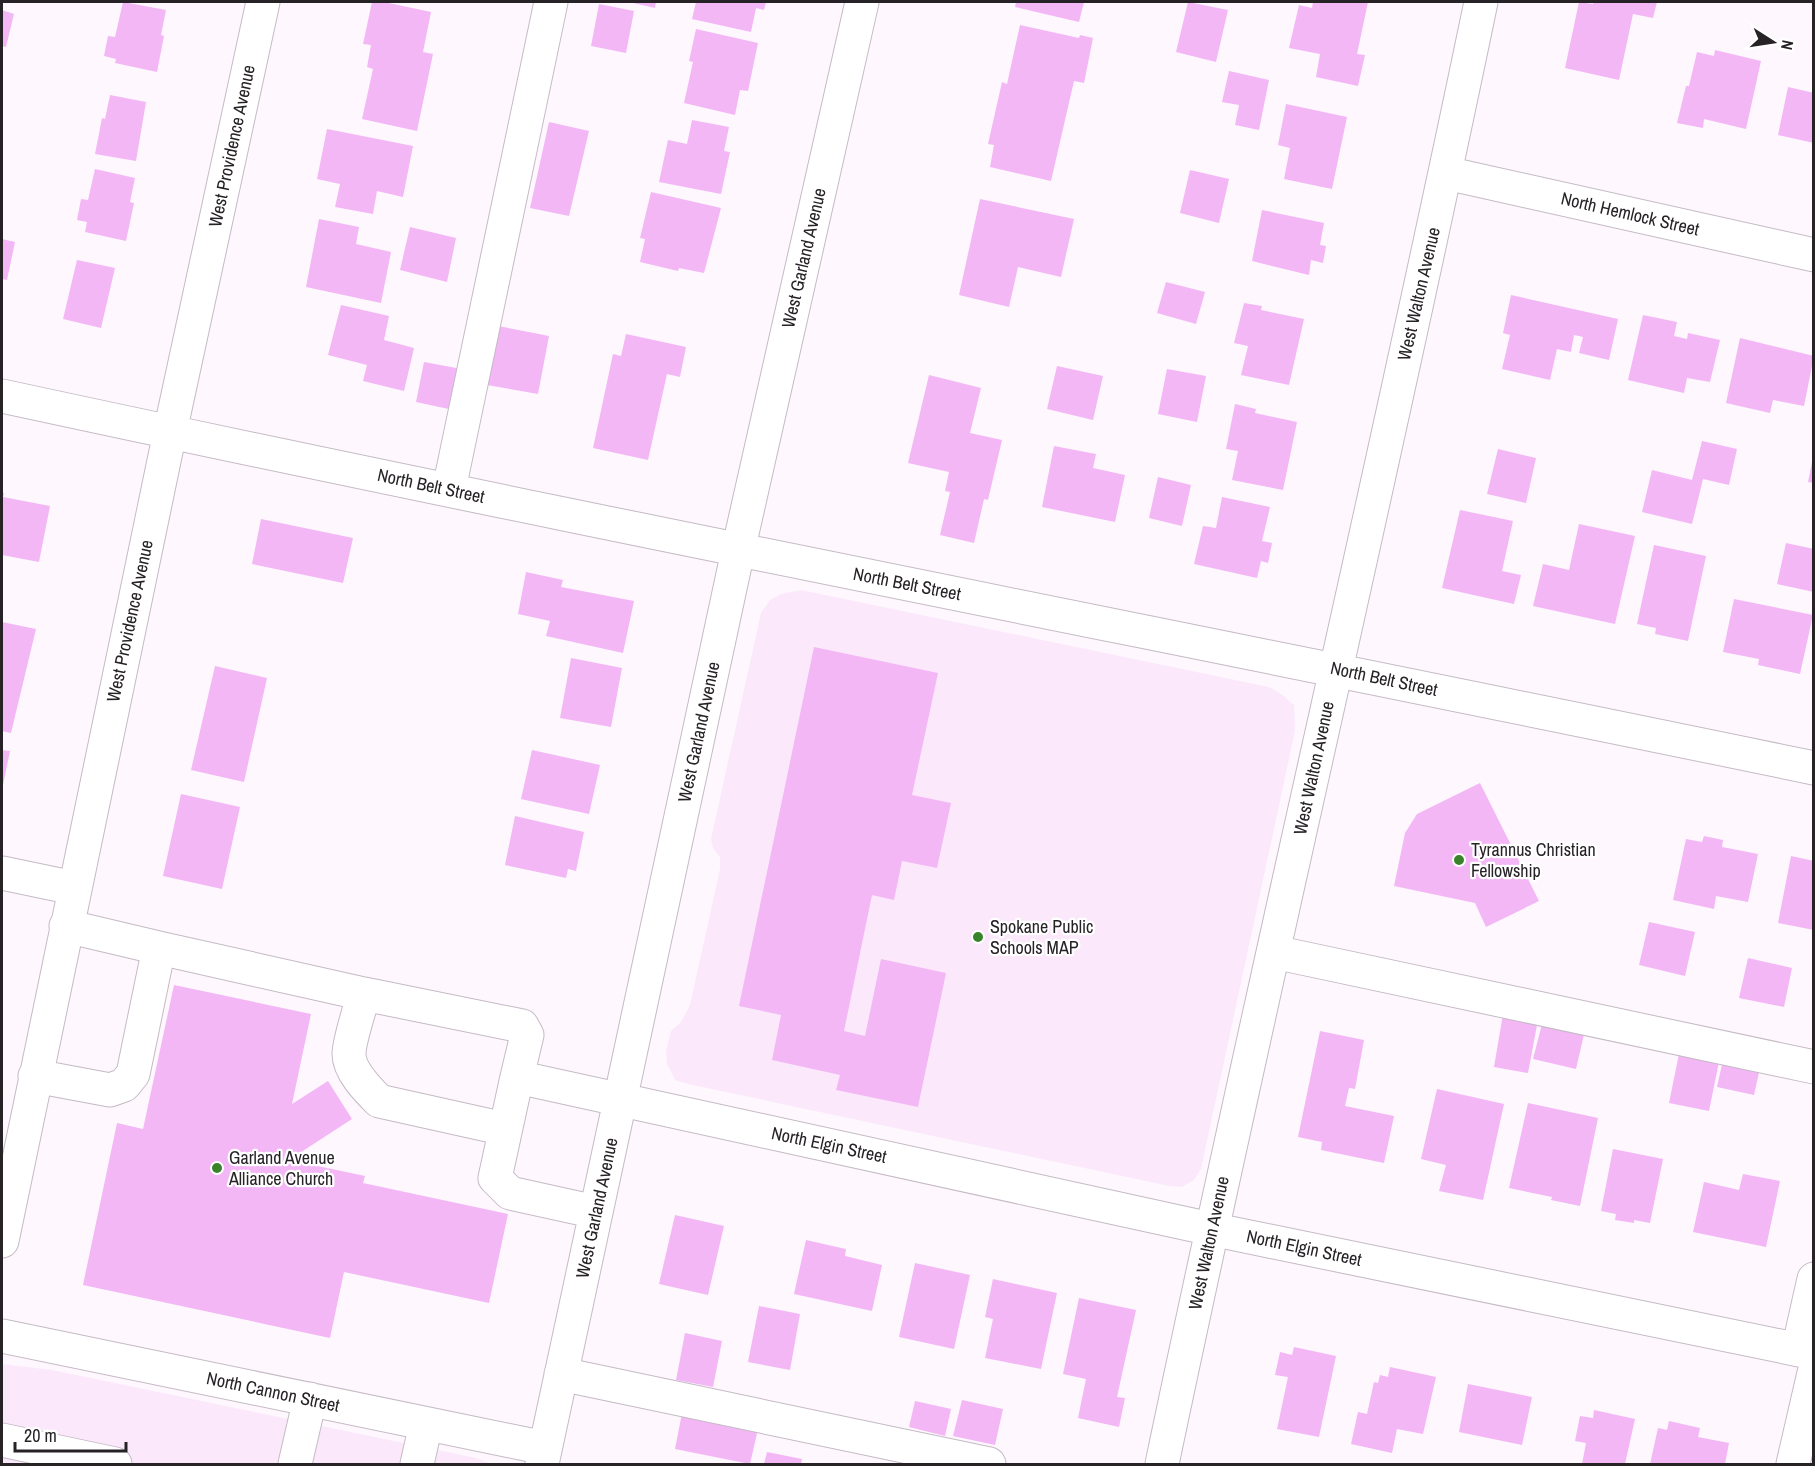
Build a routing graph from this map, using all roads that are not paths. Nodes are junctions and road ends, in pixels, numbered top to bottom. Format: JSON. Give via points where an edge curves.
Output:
{"nodes":[{"id":1,"x":263,"y":2,"type":"edge"},
{"id":2,"x":551,"y":2,"type":"edge"},
{"id":3,"x":862,"y":2,"type":"edge"},
{"id":4,"x":1481,"y":2,"type":"edge"},
{"id":5,"x":1446,"y":172,"type":"junction"},
{"id":6,"x":1814,"y":255,"type":"edge"},
{"id":7,"x":2,"y":396,"type":"edge"},
{"id":8,"x":170,"y":432,"type":"junction"},
{"id":9,"x":448,"y":489,"type":"junction"},
{"id":10,"x":738,"y":551,"type":"junction"},
{"id":11,"x":1335,"y":669,"type":"junction"},
{"id":12,"x":1814,"y":768,"type":"edge"},
{"id":13,"x":2,"y":873,"type":"edge"},
{"id":14,"x":74,"y":888,"type":"junction"},
{"id":15,"x":66,"y":926,"type":"junction"},
{"id":16,"x":159,"y":948,"type":"junction"},
{"id":17,"x":1274,"y":952,"type":"junction"},
{"id":18,"x":364,"y":994,"type":"junction"},
{"id":19,"x":1814,"y":1067,"type":"edge"},
{"id":20,"x":35,"y":1076,"type":"junction"},
{"id":21,"x":517,"y":1077,"type":"junction"},
{"id":22,"x":621,"y":1099,"type":"junction"},
{"id":23,"x":506,"y":1129,"type":"junction"},
{"id":24,"x":596,"y":1212,"type":"junction"},
{"id":25,"x":1211,"y":1229,"type":"junction"},
{"id":26,"x":2,"y":1241,"type":"edge"},
{"id":27,"x":1814,"y":1279,"type":"edge"},
{"id":28,"x":2,"y":1336,"type":"edge"},
{"id":29,"x":1808,"y":1359,"type":"edge"},
{"id":30,"x":561,"y":1374,"type":"junction"},
{"id":31,"x":310,"y":1399,"type":"junction"},
{"id":32,"x":426,"y":1424,"type":"junction"},
{"id":33,"x":2,"y":1440,"type":"edge"},
{"id":34,"x":543,"y":1456,"type":"edge"},
{"id":35,"x":115,"y":1464,"type":"edge"},
{"id":36,"x":295,"y":1464,"type":"edge"},
{"id":37,"x":417,"y":1464,"type":"edge"},
{"id":38,"x":989,"y":1464,"type":"edge"},
{"id":39,"x":1162,"y":1464,"type":"edge"},
{"id":40,"x":1793,"y":1464,"type":"edge"}],
"edges":[{"from":1,"to":8,"type":"street","name":"West Providence Avenue"},
{"from":2,"to":9,"type":"street"},
{"from":3,"to":10,"type":"street","name":"West Garland Avenue"},
{"from":4,"to":5,"type":"street","name":"West Walton Avenue"},
{"from":5,"to":6,"type":"street","name":"North Hemlock Street"},
{"from":5,"to":11,"type":"street","name":"West Walton Avenue"},
{"from":7,"to":8,"type":"street","name":"North Belt Street"},
{"from":8,"to":9,"type":"street","name":"North Belt Street"},
{"from":8,"to":14,"type":"street","name":"West Providence Avenue"},
{"from":9,"to":10,"type":"street","name":"North Belt Street"},
{"from":10,"to":11,"type":"street","name":"North Belt Street"},
{"from":10,"to":22,"type":"street","name":"West Garland Avenue"},
{"from":11,"to":12,"type":"street","name":"North Belt Street"},
{"from":11,"to":17,"type":"street","name":"West Walton Avenue"},
{"from":13,"to":14,"type":"street"},
{"from":14,"to":15,"type":"street","name":"West Providence Avenue"},
{"from":15,"to":16,"type":"street"},
{"from":15,"to":20,"type":"street","name":"West Providence Avenue"},
{"from":16,"to":18,"type":"street"},
{"from":16,"to":20,"type":"street","via":[[133,1074],[124,1085],[110,1090]]},
{"from":17,"to":19,"type":"street"},
{"from":17,"to":25,"type":"street","name":"West Walton Avenue"},
{"from":18,"to":21,"type":"street","via":[[522,1026],[527,1035]]},
{"from":18,"to":23,"type":"street","via":[[349,1054],[352,1067],[370,1093],[379,1101]]},
{"from":20,"to":26,"type":"street","name":"West Providence Avenue"},
{"from":21,"to":22,"type":"street","name":"North Elgin Street"},
{"from":21,"to":23,"type":"street"},
{"from":22,"to":24,"type":"street","name":"West Garland Avenue"},
{"from":22,"to":25,"type":"street","name":"North Elgin Street"},
{"from":23,"to":24,"type":"street","via":[[495,1178],[510,1193]]},
{"from":24,"to":30,"type":"street","name":"West Garland Avenue"},
{"from":25,"to":29,"type":"street","name":"North Elgin Street"},
{"from":25,"to":39,"type":"street","name":"West Walton Avenue"},
{"from":27,"to":29,"type":"street"},
{"from":28,"to":31,"type":"street","name":"North Cannon Street"},
{"from":29,"to":40,"type":"street"},
{"from":30,"to":34,"type":"street","name":"West Garland Avenue"},
{"from":30,"to":38,"type":"street"},
{"from":31,"to":32,"type":"street","name":"North Cannon Street"},
{"from":31,"to":36,"type":"street"},
{"from":32,"to":34,"type":"street","name":"North Cannon Street"},
{"from":32,"to":37,"type":"street"},
{"from":33,"to":35,"type":"street"}]}
